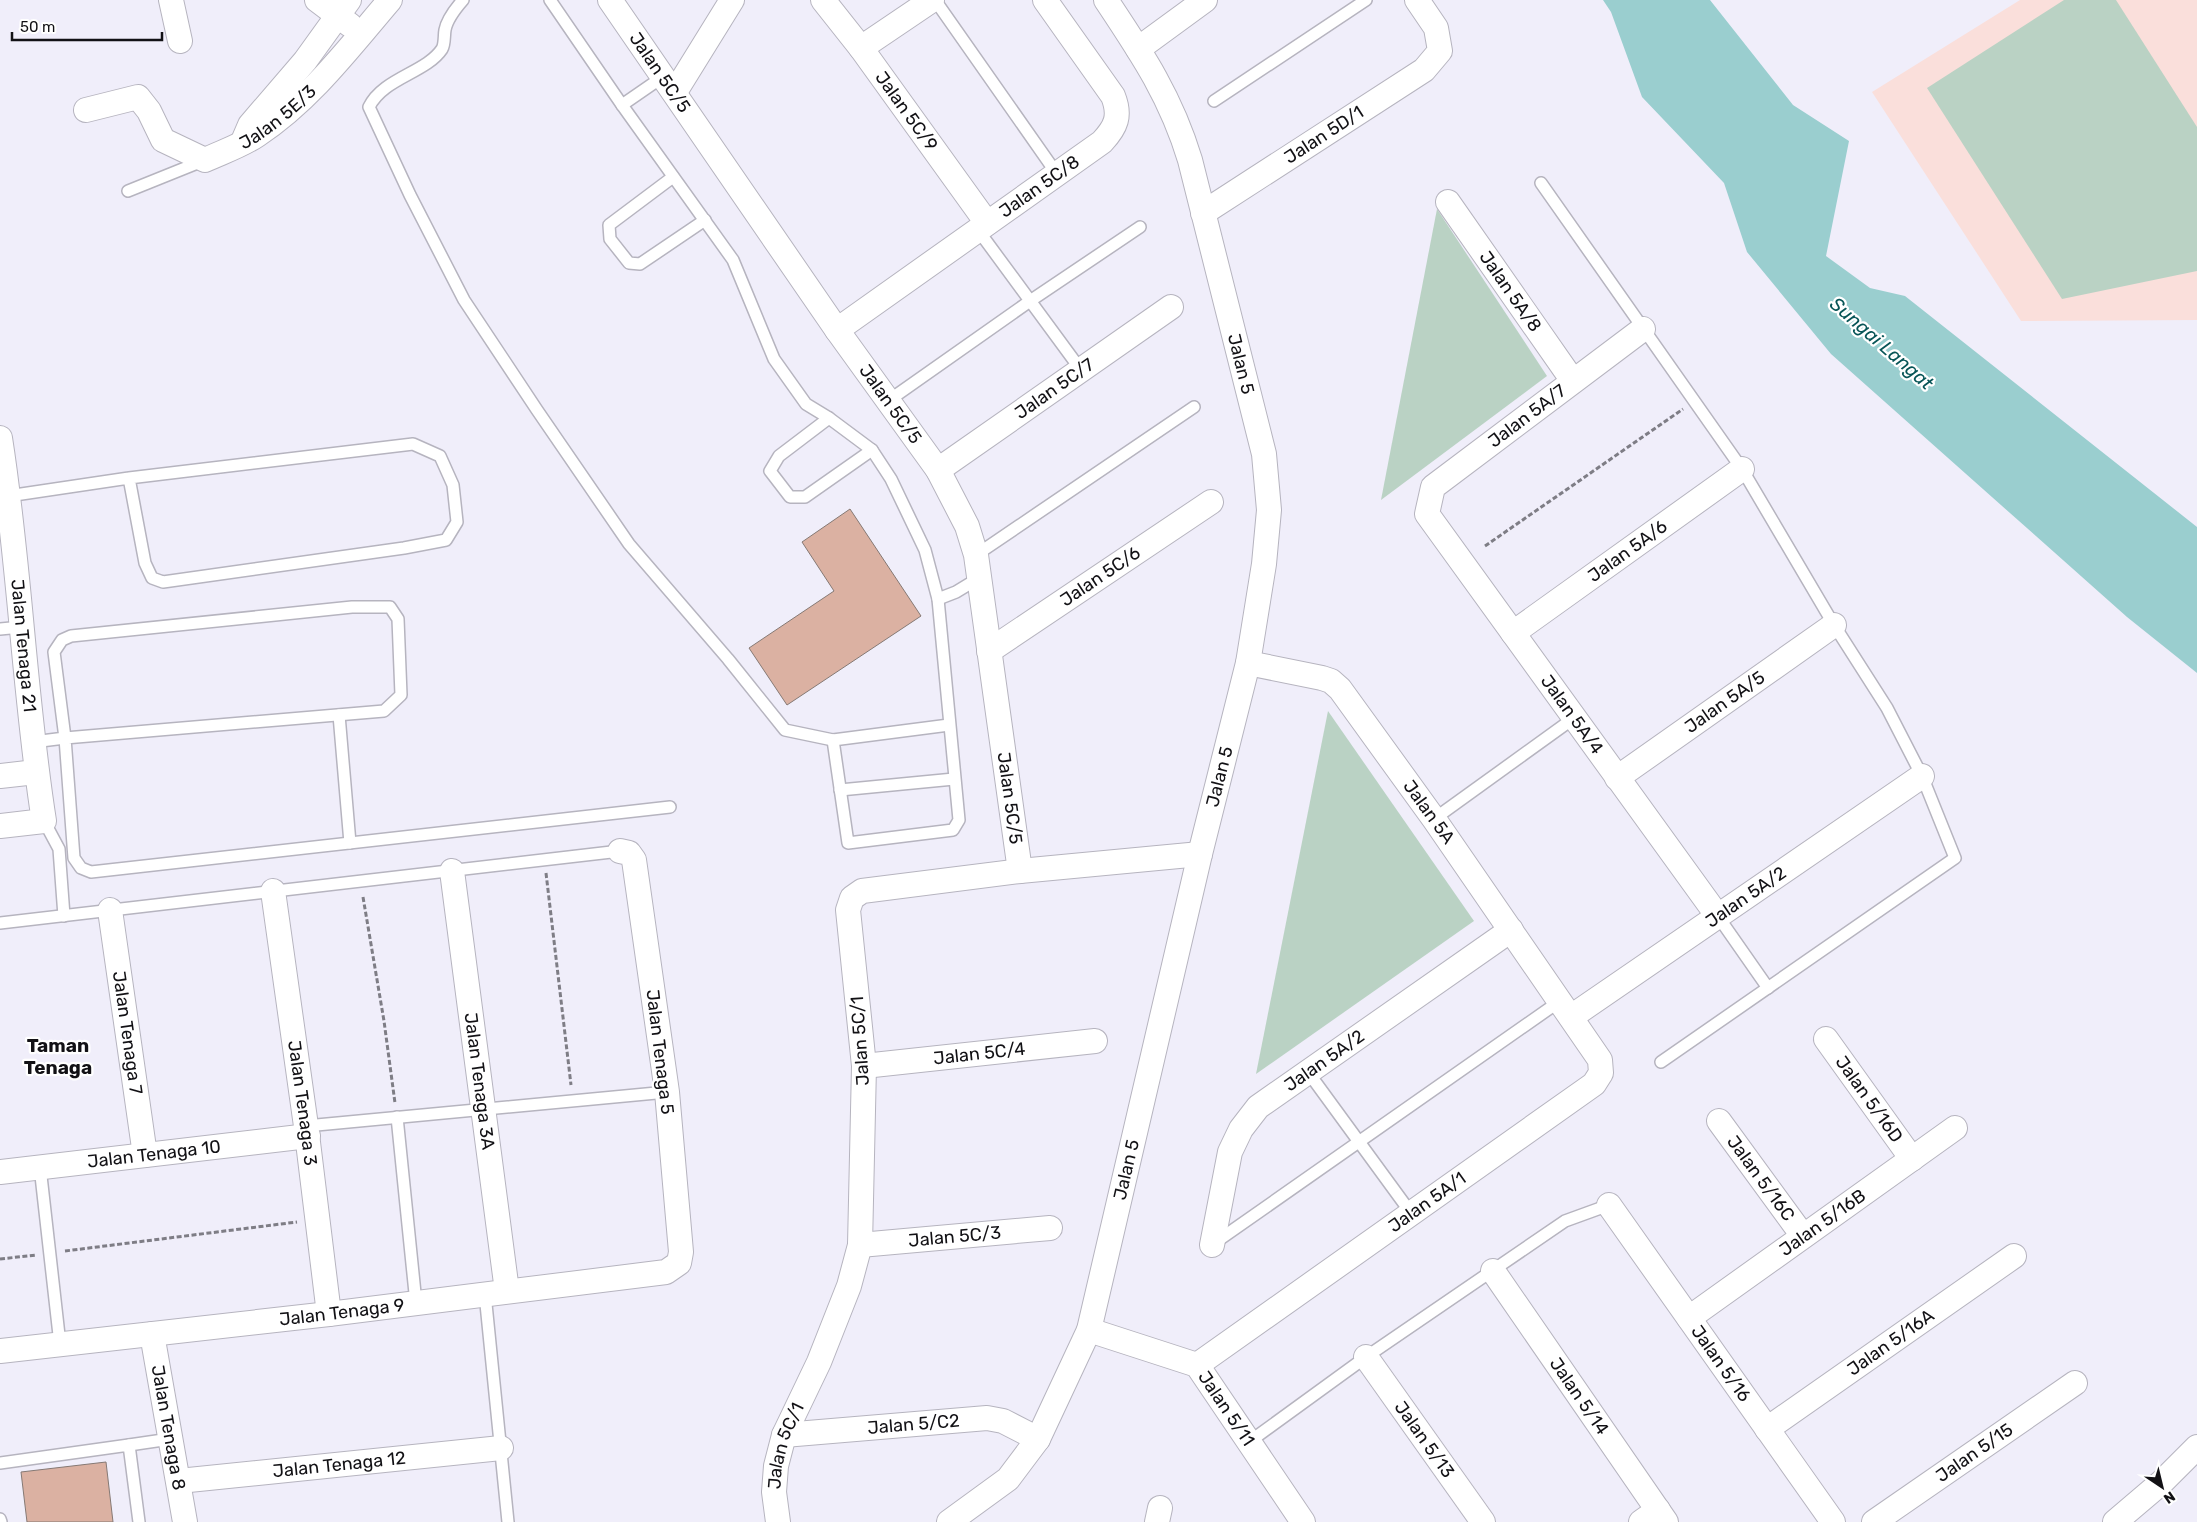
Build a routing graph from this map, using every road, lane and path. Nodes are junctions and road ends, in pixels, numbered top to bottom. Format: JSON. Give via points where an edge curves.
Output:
{"nodes":[{"id":1,"x":171,"y":0,"type":"edge"},
{"id":2,"x":317,"y":0,"type":"edge"},
{"id":3,"x":390,"y":0,"type":"edge"},
{"id":4,"x":463,"y":0,"type":"edge"},
{"id":5,"x":550,"y":0,"type":"edge"},
{"id":6,"x":732,"y":0,"type":"edge"},
{"id":7,"x":823,"y":0,"type":"edge"},
{"id":8,"x":933,"y":0,"type":"edge"},
{"id":9,"x":1045,"y":0,"type":"edge"},
{"id":10,"x":1106,"y":0,"type":"edge"},
{"id":11,"x":1205,"y":0,"type":"edge"},
{"id":12,"x":1366,"y":0,"type":"edge"},
{"id":13,"x":1417,"y":0,"type":"edge"},
{"id":14,"x":613,"y":1,"type":"edge"},
{"id":15,"x":343,"y":8,"type":"edge"},
{"id":16,"x":362,"y":33,"type":"junction"},
{"id":17,"x":180,"y":41,"type":"dead end"},
{"id":18,"x":861,"y":48,"type":"junction"},
{"id":19,"x":1138,"y":49,"type":"junction"},
{"id":20,"x":669,"y":84,"type":"junction"},
{"id":21,"x":1214,"y":101,"type":"dead end"},
{"id":22,"x":622,"y":105,"type":"junction"},
{"id":23,"x":86,"y":110,"type":"dead end"},
{"id":24,"x":242,"y":142,"type":"junction"},
{"id":25,"x":205,"y":160,"type":"junction"},
{"id":26,"x":1057,"y":174,"type":"junction"},
{"id":27,"x":674,"y":177,"type":"junction"},
{"id":28,"x":1541,"y":183,"type":"dead end"},
{"id":29,"x":128,"y":191,"type":"dead end"},
{"id":30,"x":1448,"y":202,"type":"dead end"},
{"id":31,"x":1203,"y":213,"type":"junction"},
{"id":32,"x":705,"y":220,"type":"junction"},
{"id":33,"x":982,"y":227,"type":"junction"},
{"id":34,"x":1140,"y":227,"type":"dead end"},
{"id":35,"x":1030,"y":301,"type":"junction"},
{"id":36,"x":1171,"y":307,"type":"dead end"},
{"id":37,"x":1643,"y":329,"type":"junction"},
{"id":38,"x":837,"y":330,"type":"junction"},
{"id":39,"x":1081,"y":370,"type":"junction"},
{"id":40,"x":1573,"y":381,"type":"junction"},
{"id":41,"x":888,"y":401,"type":"junction"},
{"id":42,"x":1194,"y":407,"type":"dead end"},
{"id":43,"x":1685,"y":407,"type":"dead end"},
{"id":44,"x":829,"y":418,"type":"junction"},
{"id":45,"x":0,"y":438,"type":"edge"},
{"id":46,"x":872,"y":450,"type":"junction"},
{"id":47,"x":1742,"y":469,"type":"junction"},
{"id":48,"x":938,"y":470,"type":"junction"},
{"id":49,"x":129,"y":478,"type":"junction"},
{"id":50,"x":8,"y":496,"type":"junction"},
{"id":51,"x":1211,"y":502,"type":"dead end"},
{"id":52,"x":1427,"y":514,"type":"joint"},
{"id":53,"x":1485,"y":546,"type":"dead end"},
{"id":54,"x":976,"y":555,"type":"junction"},
{"id":55,"x":980,"y":586,"type":"junction"},
{"id":56,"x":938,"y":599,"type":"junction"},
{"id":57,"x":1834,"y":625,"type":"junction"},
{"id":58,"x":11,"y":628,"type":"edge"},
{"id":59,"x":1513,"y":632,"type":"junction"},
{"id":60,"x":989,"y":651,"type":"junction"},
{"id":61,"x":1248,"y":663,"type":"junction"},
{"id":62,"x":339,"y":715,"type":"junction"},
{"id":63,"x":1574,"y":718,"type":"junction"},
{"id":64,"x":949,"y":725,"type":"junction"},
{"id":65,"x":64,"y":738,"type":"junction"},
{"id":66,"x":833,"y":740,"type":"junction"},
{"id":67,"x":34,"y":742,"type":"junction"},
{"id":68,"x":36,"y":772,"type":"junction"},
{"id":69,"x":0,"y":776,"type":"edge"},
{"id":70,"x":1922,"y":776,"type":"junction"},
{"id":71,"x":1617,"y":778,"type":"junction"},
{"id":72,"x":954,"y":779,"type":"junction"},
{"id":73,"x":840,"y":790,"type":"junction"},
{"id":74,"x":670,"y":807,"type":"dead end"},
{"id":75,"x":1434,"y":818,"type":"junction"},
{"id":76,"x":44,"y":822,"type":"junction"},
{"id":77,"x":0,"y":826,"type":"edge"},
{"id":78,"x":350,"y":843,"type":"junction"},
{"id":79,"x":620,"y":851,"type":"joint"},
{"id":80,"x":1200,"y":854,"type":"junction"},
{"id":81,"x":544,"y":860,"type":"junction"},
{"id":82,"x":452,"y":871,"type":"junction"},
{"id":83,"x":1020,"y":871,"type":"junction"},
{"id":84,"x":361,"y":881,"type":"junction"},
{"id":85,"x":273,"y":891,"type":"junction"},
{"id":86,"x":110,"y":910,"type":"junction"},
{"id":87,"x":1716,"y":915,"type":"junction"},
{"id":88,"x":64,"y":916,"type":"junction"},
{"id":89,"x":0,"y":923,"type":"edge"},
{"id":90,"x":1511,"y":930,"type":"junction"},
{"id":91,"x":1768,"y":988,"type":"junction"},
{"id":92,"x":1565,"y":1009,"type":"junction"},
{"id":93,"x":1826,"y":1039,"type":"dead end"},
{"id":94,"x":1095,"y":1041,"type":"dead end"},
{"id":95,"x":1661,"y":1062,"type":"dead end"},
{"id":96,"x":864,"y":1066,"type":"junction"},
{"id":97,"x":1308,"y":1072,"type":"junction"},
{"id":98,"x":667,"y":1092,"type":"junction"},
{"id":99,"x":573,"y":1102,"type":"junction"},
{"id":100,"x":483,"y":1108,"type":"junction"},
{"id":101,"x":397,"y":1118,"type":"junction"},
{"id":102,"x":1719,"y":1121,"type":"dead end"},
{"id":103,"x":1955,"y":1128,"type":"dead end"},
{"id":104,"x":307,"y":1131,"type":"junction"},
{"id":105,"x":1360,"y":1143,"type":"junction"},
{"id":106,"x":145,"y":1155,"type":"junction"},
{"id":107,"x":1912,"y":1159,"type":"junction"},
{"id":108,"x":40,"y":1167,"type":"junction"},
{"id":109,"x":0,"y":1172,"type":"edge"},
{"id":110,"x":1609,"y":1204,"type":"joint"},
{"id":111,"x":1411,"y":1213,"type":"junction"},
{"id":112,"x":317,"y":1220,"type":"junction"},
{"id":113,"x":1050,"y":1228,"type":"dead end"},
{"id":114,"x":1803,"y":1236,"type":"junction"},
{"id":115,"x":860,"y":1244,"type":"junction"},
{"id":116,"x":1212,"y":1245,"type":"joint"},
{"id":117,"x":50,"y":1253,"type":"junction"},
{"id":118,"x":2014,"y":1256,"type":"dead end"},
{"id":119,"x":0,"y":1259,"type":"edge"},
{"id":120,"x":679,"y":1263,"type":"joint"},
{"id":121,"x":1493,"y":1271,"type":"junction"},
{"id":122,"x":496,"y":1293,"type":"junction"},
{"id":123,"x":416,"y":1303,"type":"junction"},
{"id":124,"x":329,"y":1314,"type":"junction"},
{"id":125,"x":1689,"y":1318,"type":"junction"},
{"id":126,"x":1089,"y":1330,"type":"junction"},
{"id":127,"x":152,"y":1334,"type":"junction"},
{"id":128,"x":60,"y":1344,"type":"junction"},
{"id":129,"x":0,"y":1351,"type":"edge"},
{"id":130,"x":1366,"y":1357,"type":"junction"},
{"id":131,"x":1197,"y":1364,"type":"junction"},
{"id":132,"x":2076,"y":1383,"type":"dead end"},
{"id":133,"x":1768,"y":1429,"type":"junction"},
{"id":134,"x":784,"y":1435,"type":"junction"},
{"id":135,"x":170,"y":1439,"type":"junction"},
{"id":136,"x":1038,"y":1439,"type":"junction"},
{"id":137,"x":1249,"y":1442,"type":"junction"},
{"id":138,"x":129,"y":1445,"type":"junction"},
{"id":139,"x":2197,"y":1447,"type":"edge"},
{"id":140,"x":501,"y":1448,"type":"junction"},
{"id":141,"x":0,"y":1463,"type":"edge"},
{"id":142,"x":178,"y":1481,"type":"junction"},
{"id":143,"x":1655,"y":1518,"type":"edge"},
{"id":144,"x":139,"y":1522,"type":"edge"},
{"id":145,"x":184,"y":1522,"type":"edge"},
{"id":146,"x":508,"y":1522,"type":"edge"},
{"id":147,"x":778,"y":1522,"type":"edge"},
{"id":148,"x":949,"y":1522,"type":"edge"},
{"id":149,"x":1303,"y":1522,"type":"edge"},
{"id":150,"x":1483,"y":1522,"type":"edge"},
{"id":151,"x":1832,"y":1522,"type":"edge"},
{"id":152,"x":1874,"y":1522,"type":"edge"},
{"id":153,"x":2115,"y":1522,"type":"edge"}],
"edges":[{"from":1,"to":17,"type":"street"},
{"from":2,"to":15,"type":"street"},
{"from":3,"to":16,"type":"street","name":"Jalan 5E/3"},
{"from":4,"to":66,"type":"lane","via":[[445,27],[442,48],[374,97],[370,107],[410,195],[464,300],[629,544],[785,730]]},
{"from":5,"to":22,"type":"lane"},
{"from":6,"to":20,"type":"street"},
{"from":7,"to":18,"type":"street","name":"Jalan 5C/9"},
{"from":8,"to":18,"type":"street"},
{"from":8,"to":26,"type":"lane"},
{"from":9,"to":26,"type":"street","name":"Jalan 5C/8","via":[[1113,96],[1118,108],[1111,132],[1102,142]]},
{"from":10,"to":19,"type":"street","name":"Jalan 5"},
{"from":11,"to":19,"type":"street"},
{"from":12,"to":21,"type":"lane"},
{"from":13,"to":31,"type":"street","name":"Jalan 5D/1","via":[[1436,28],[1440,51],[1424,70]]},
{"from":14,"to":20,"type":"street","name":"Jalan 5C/5"},
{"from":15,"to":16,"type":"street"},
{"from":15,"to":24,"type":"street","name":"Jalan 5E/3","via":[[305,61],[250,125]]},
{"from":16,"to":24,"type":"street","name":"Jalan 5E/3","via":[[318,84],[255,137]]},
{"from":18,"to":33,"type":"street","name":"Jalan 5C/9"},
{"from":19,"to":31,"type":"street","name":"Jalan 5","via":[[1179,126]]},
{"from":20,"to":22,"type":"lane"},
{"from":20,"to":38,"type":"street","name":"Jalan 5C/5"},
{"from":22,"to":27,"type":"lane"},
{"from":23,"to":25,"type":"street","via":[[138,97],[163,140]]},
{"from":24,"to":25,"type":"street"},
{"from":25,"to":29,"type":"lane"},
{"from":26,"to":33,"type":"street","name":"Jalan 5C/8"},
{"from":27,"to":32,"type":"lane"},
{"from":27,"to":32,"type":"lane","via":[[609,225],[610,239],[629,263],[640,264]]},
{"from":28,"to":37,"type":"lane"},
{"from":30,"to":40,"type":"street","name":"Jalan 5A/8"},
{"from":31,"to":61,"type":"street","name":"Jalan 5","via":[[1264,454],[1269,510]]},
{"from":32,"to":44,"type":"lane","via":[[733,260],[774,359],[806,404]]},
{"from":33,"to":35,"type":"lane"},
{"from":33,"to":38,"type":"street","name":"Jalan 5C/8"},
{"from":34,"to":35,"type":"lane"},
{"from":35,"to":39,"type":"lane"},
{"from":35,"to":41,"type":"lane"},
{"from":36,"to":39,"type":"street","name":"Jalan 5C/7"},
{"from":37,"to":40,"type":"street","name":"Jalan 5A/7"},
{"from":37,"to":47,"type":"lane"},
{"from":38,"to":41,"type":"street","name":"Jalan 5C/5"},
{"from":39,"to":48,"type":"street","name":"Jalan 5C/7"},
{"from":40,"to":52,"type":"street","name":"Jalan 5A/7","via":[[1433,487]]},
{"from":41,"to":48,"type":"street","name":"Jalan 5C/5"},
{"from":42,"to":54,"type":"lane"},
{"from":43,"to":53,"type":"path"},
{"from":44,"to":46,"type":"lane"},
{"from":44,"to":46,"type":"lane","via":[[779,456],[770,471],[790,497],[805,498]]},
{"from":45,"to":50,"type":"street","name":"Jalan Tenaga 21"},
{"from":46,"to":56,"type":"lane","via":[[891,479],[925,550]]},
{"from":47,"to":57,"type":"lane"},
{"from":47,"to":59,"type":"street","name":"Jalan 5A/6"},
{"from":48,"to":54,"type":"street","name":"Jalan 5C/5","via":[[966,526]]},
{"from":49,"to":49,"type":"lane","via":[[413,444],[440,456],[453,485],[457,522],[446,540],[438,542],[163,582],[152,578],[145,563]]},
{"from":49,"to":50,"type":"lane"},
{"from":50,"to":58,"type":"street","name":"Jalan Tenaga 21"},
{"from":51,"to":60,"type":"street","name":"Jalan 5C/6"},
{"from":52,"to":59,"type":"street","name":"Jalan 5A/4"},
{"from":54,"to":55,"type":"street","name":"Jalan 5C/5"},
{"from":55,"to":56,"type":"lane"},
{"from":55,"to":60,"type":"street","name":"Jalan 5C/5"},
{"from":56,"to":64,"type":"lane"},
{"from":57,"to":70,"type":"lane","via":[[1887,708]]},
{"from":57,"to":71,"type":"street","name":"Jalan 5A/5"},
{"from":58,"to":67,"type":"street","name":"Jalan Tenaga 21"},
{"from":59,"to":63,"type":"street","name":"Jalan 5A/4"},
{"from":60,"to":83,"type":"street","name":"Jalan 5C/5"},
{"from":61,"to":75,"type":"street","name":"Jalan 5A","via":[[1331,681]]},
{"from":61,"to":80,"type":"street","name":"Jalan 5"},
{"from":62,"to":65,"type":"lane"},
{"from":62,"to":65,"type":"lane","via":[[384,711],[401,695],[398,619],[390,608],[352,607],[71,636],[62,640],[54,652]]},
{"from":62,"to":78,"type":"lane"},
{"from":63,"to":71,"type":"street","name":"Jalan 5A/4"},
{"from":63,"to":75,"type":"lane"},
{"from":64,"to":66,"type":"lane"},
{"from":64,"to":72,"type":"lane"},
{"from":65,"to":67,"type":"lane"},
{"from":65,"to":78,"type":"lane","via":[[74,858],[81,868],[91,872]]},
{"from":66,"to":73,"type":"lane"},
{"from":67,"to":68,"type":"street","name":"Jalan Tenaga 21"},
{"from":68,"to":69,"type":"street"},
{"from":68,"to":76,"type":"street","name":"Jalan Tenaga 21"},
{"from":70,"to":87,"type":"street","name":"Jalan 5A/2"},
{"from":70,"to":91,"type":"lane","via":[[1955,858]]},
{"from":71,"to":87,"type":"street","name":"Jalan 5A/4"},
{"from":72,"to":73,"type":"lane"},
{"from":72,"to":73,"type":"lane","via":[[959,820],[952,830],[848,843]]},
{"from":74,"to":78,"type":"lane"},
{"from":75,"to":90,"type":"street","name":"Jalan 5A"},
{"from":76,"to":77,"type":"street"},
{"from":76,"to":88,"type":"lane","via":[[59,849]]},
{"from":79,"to":81,"type":"lane"},
{"from":79,"to":98,"type":"street","name":"Jalan Tenaga 5","via":[[630,853],[634,860]]},
{"from":80,"to":83,"type":"street","name":"Jalan 5C/1"},
{"from":80,"to":126,"type":"street","name":"Jalan 5"},
{"from":81,"to":82,"type":"lane"},
{"from":81,"to":99,"type":"path"},
{"from":82,"to":84,"type":"lane"},
{"from":82,"to":100,"type":"street","name":"Jalan Tenaga 3A"},
{"from":83,"to":96,"type":"street","name":"Jalan 5C/1","via":[[862,891],[852,898],[848,910]]},
{"from":84,"to":85,"type":"lane"},
{"from":84,"to":101,"type":"path"},
{"from":85,"to":86,"type":"lane"},
{"from":85,"to":104,"type":"street","name":"Jalan Tenaga 3"},
{"from":86,"to":88,"type":"lane"},
{"from":86,"to":106,"type":"street","name":"Jalan Tenaga 7"},
{"from":87,"to":91,"type":"lane"},
{"from":87,"to":92,"type":"street","name":"Jalan 5A/2"},
{"from":88,"to":89,"type":"lane"},
{"from":90,"to":92,"type":"street","name":"Jalan 5A"},
{"from":90,"to":97,"type":"street","name":"Jalan 5A/2"},
{"from":91,"to":95,"type":"lane"},
{"from":92,"to":105,"type":"lane"},
{"from":92,"to":111,"type":"street","name":"Jalan 5A/1","via":[[1600,1060],[1601,1073],[1594,1084]]},
{"from":93,"to":107,"type":"street","name":"Jalan 5/16D"},
{"from":94,"to":96,"type":"street","name":"Jalan 5C/4"},
{"from":96,"to":115,"type":"street","name":"Jalan 5C/1"},
{"from":97,"to":105,"type":"lane"},
{"from":97,"to":116,"type":"street","name":"Jalan 5A/2","via":[[1258,1107],[1241,1129],[1230,1152]]},
{"from":98,"to":99,"type":"lane"},
{"from":98,"to":120,"type":"street","name":"Jalan Tenaga 5","via":[[681,1252]]},
{"from":99,"to":100,"type":"lane"},
{"from":100,"to":101,"type":"lane"},
{"from":100,"to":122,"type":"street","name":"Jalan Tenaga 3A"},
{"from":101,"to":104,"type":"lane"},
{"from":101,"to":123,"type":"lane"},
{"from":102,"to":114,"type":"street","name":"Jalan 5/16C"},
{"from":103,"to":107,"type":"street","name":"Jalan 5/16B"},
{"from":104,"to":106,"type":"street","name":"Jalan Tenaga 10"},
{"from":104,"to":112,"type":"street","name":"Jalan Tenaga 3"},
{"from":105,"to":111,"type":"lane"},
{"from":105,"to":116,"type":"lane"},
{"from":106,"to":108,"type":"street","name":"Jalan Tenaga 10"},
{"from":107,"to":114,"type":"street","name":"Jalan 5/16B"},
{"from":108,"to":109,"type":"street","name":"Jalan Tenaga 10"},
{"from":108,"to":117,"type":"lane"},
{"from":110,"to":121,"type":"lane","via":[[1565,1221]]},
{"from":110,"to":125,"type":"street","name":"Jalan 5/16"},
{"from":111,"to":131,"type":"street","name":"Jalan 5A/1"},
{"from":112,"to":117,"type":"path"},
{"from":112,"to":124,"type":"street","name":"Jalan Tenaga 3"},
{"from":113,"to":115,"type":"street","name":"Jalan 5C/3"},
{"from":114,"to":125,"type":"street","name":"Jalan 5/16B"},
{"from":115,"to":134,"type":"street","name":"Jalan 5C/1","via":[[849,1286]]},
{"from":117,"to":119,"type":"path"},
{"from":117,"to":128,"type":"lane"},
{"from":118,"to":133,"type":"street","name":"Jalan 5/16A"},
{"from":120,"to":122,"type":"street","name":"Jalan Tenaga 9","via":[[666,1272]]},
{"from":121,"to":130,"type":"lane"},
{"from":121,"to":143,"type":"street","name":"Jalan 5/14"},
{"from":122,"to":123,"type":"street","name":"Jalan Tenaga 9"},
{"from":122,"to":140,"type":"lane"},
{"from":123,"to":124,"type":"street","name":"Jalan Tenaga 9"},
{"from":124,"to":127,"type":"street","name":"Jalan Tenaga 9"},
{"from":125,"to":133,"type":"street","name":"Jalan 5/16"},
{"from":126,"to":131,"type":"street","name":"Jalan 5/11"},
{"from":126,"to":136,"type":"street","name":"Jalan 5"},
{"from":127,"to":128,"type":"street","name":"Jalan Tenaga 9"},
{"from":127,"to":135,"type":"street","name":"Jalan Tenaga 8"},
{"from":128,"to":129,"type":"street","name":"Jalan Tenaga 9"},
{"from":130,"to":137,"type":"lane"},
{"from":130,"to":150,"type":"street","name":"Jalan 5/13"},
{"from":131,"to":137,"type":"street","name":"Jalan 5/11"},
{"from":132,"to":152,"type":"street","name":"Jalan 5/15"},
{"from":133,"to":151,"type":"street","name":"Jalan 5/16"},
{"from":134,"to":136,"type":"street","name":"Jalan 5/C2","via":[[987,1418],[1002,1421]]},
{"from":134,"to":147,"type":"street","name":"Jalan 5C/1","via":[[776,1466],[774,1492]]},
{"from":135,"to":138,"type":"lane"},
{"from":135,"to":142,"type":"street","name":"Jalan Tenaga 8"},
{"from":136,"to":148,"type":"street","name":"Jalan 5","via":[[1008,1479]]},
{"from":137,"to":149,"type":"street","name":"Jalan 5/11"},
{"from":138,"to":141,"type":"lane"},
{"from":138,"to":144,"type":"lane"},
{"from":139,"to":153,"type":"street"},
{"from":140,"to":142,"type":"street","name":"Jalan Tenaga 12"},
{"from":140,"to":146,"type":"lane"},
{"from":142,"to":145,"type":"street","name":"Jalan Tenaga 8"}]}
